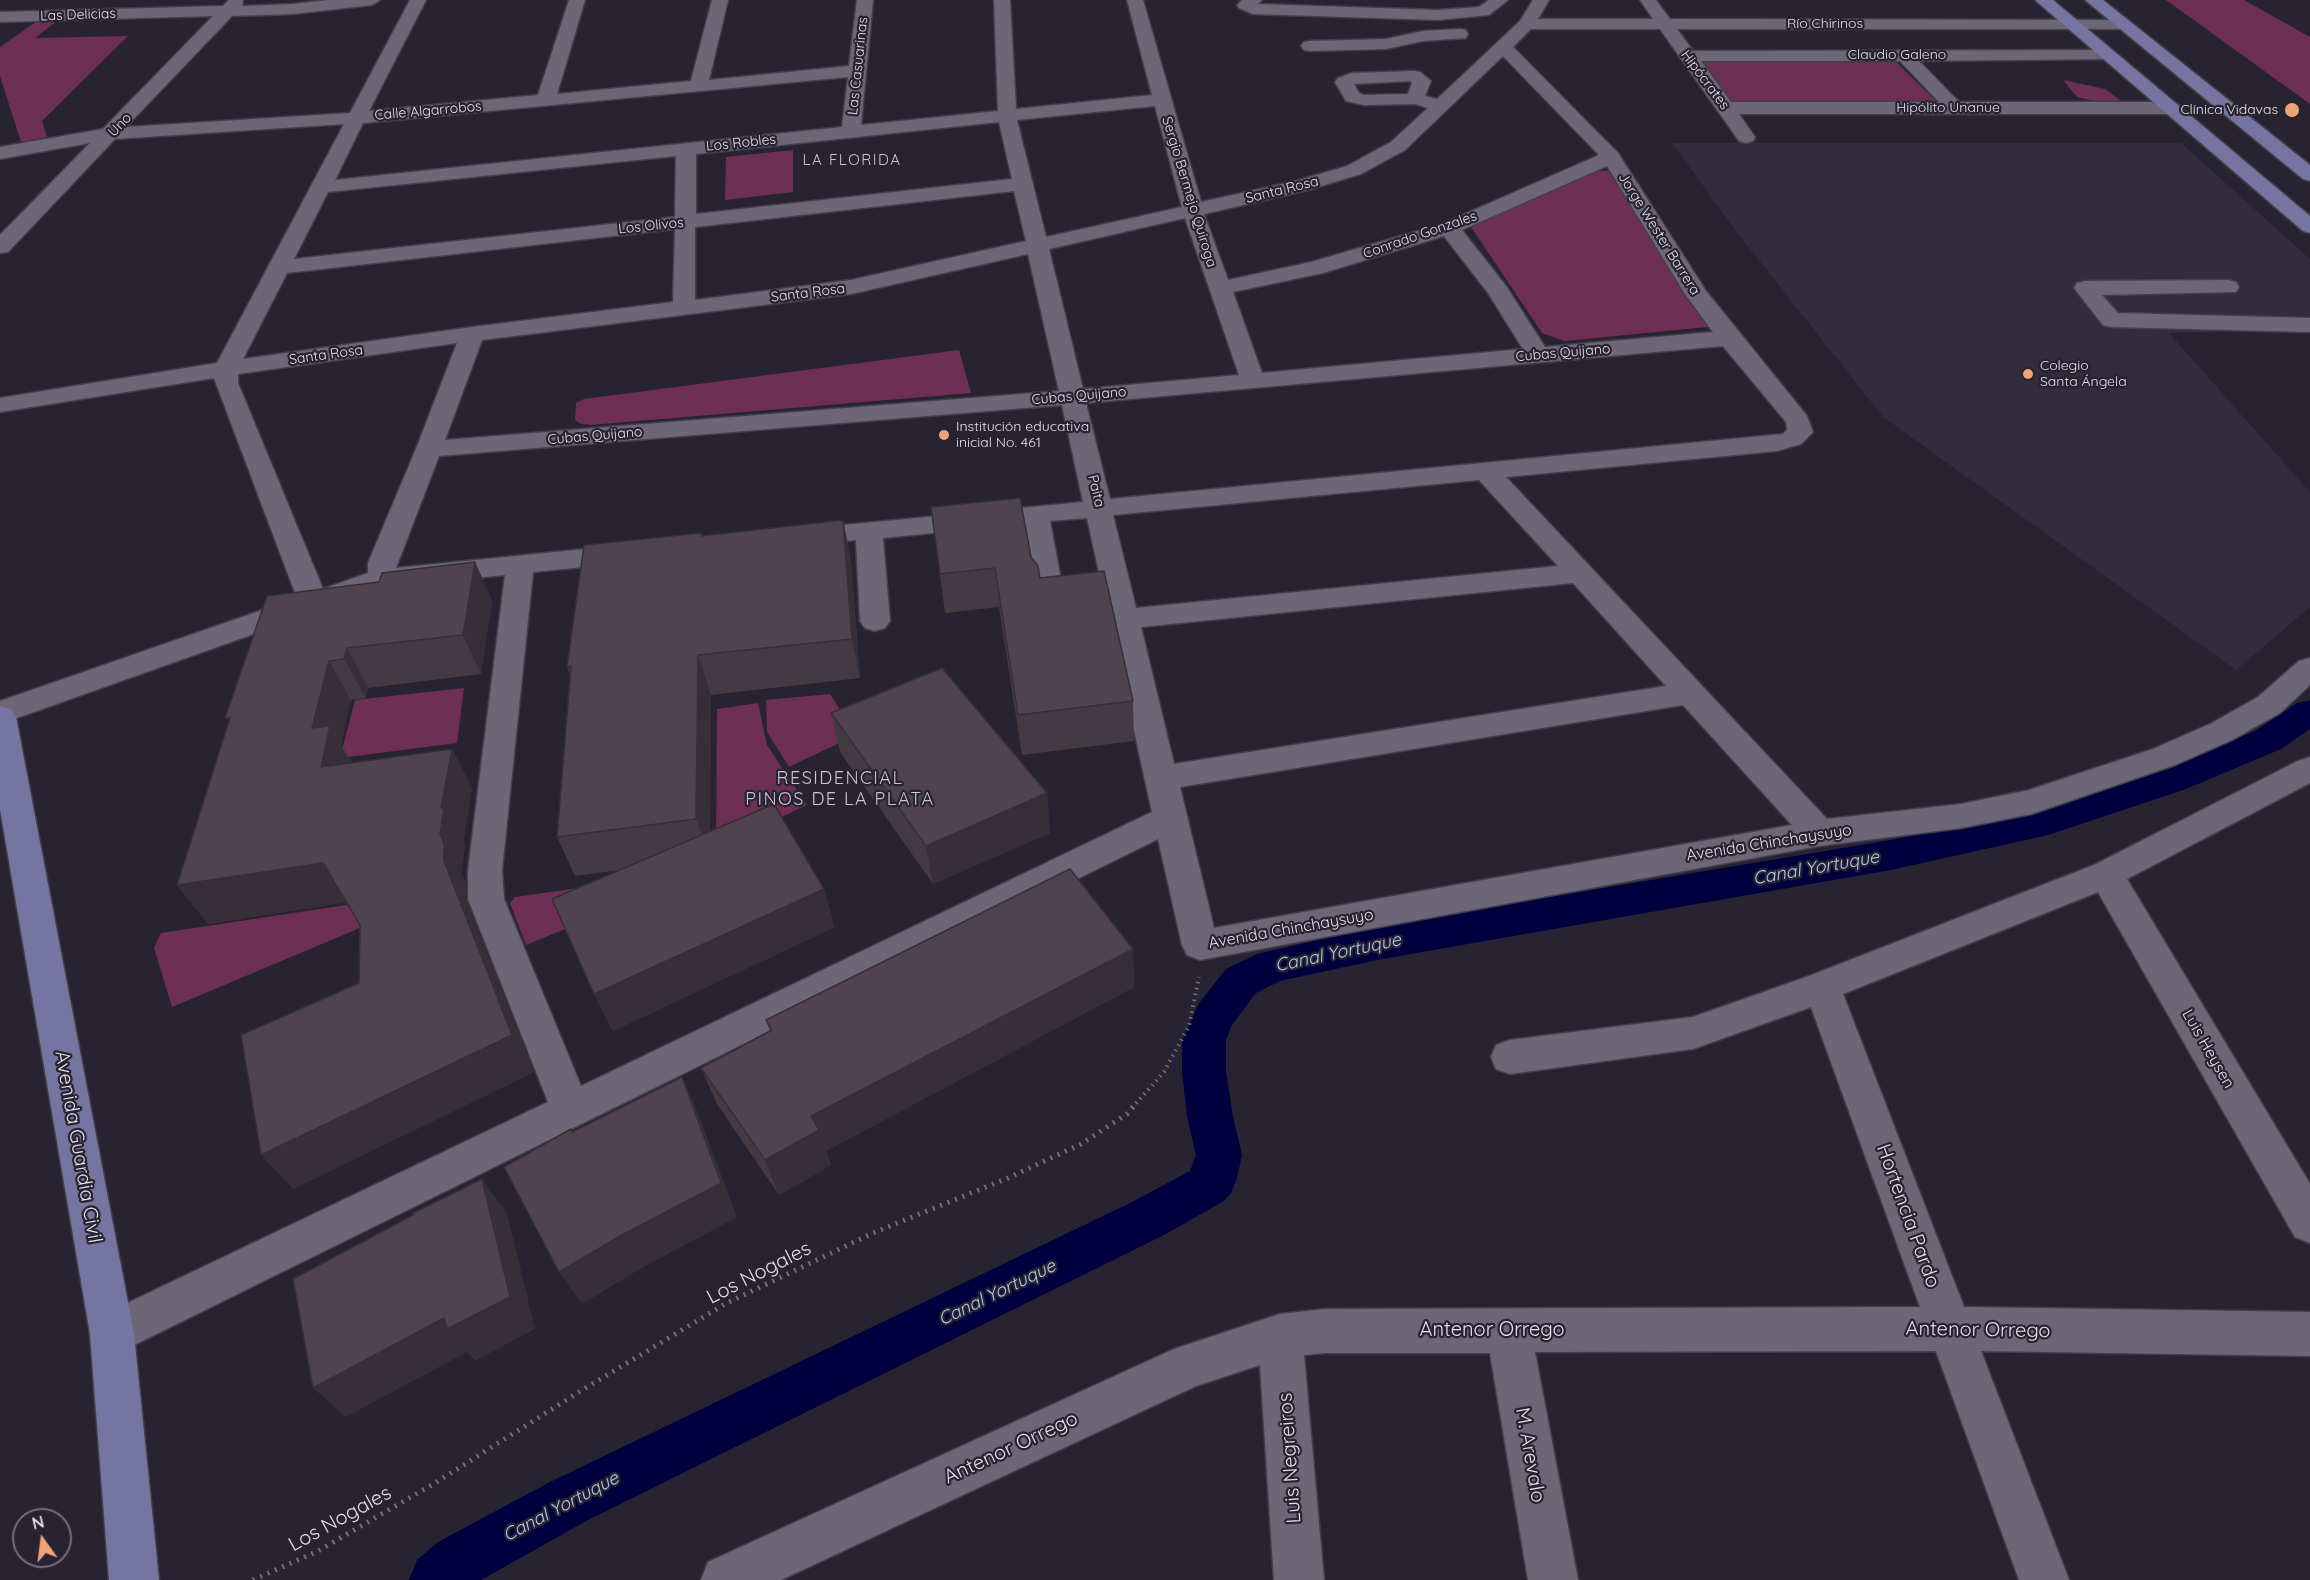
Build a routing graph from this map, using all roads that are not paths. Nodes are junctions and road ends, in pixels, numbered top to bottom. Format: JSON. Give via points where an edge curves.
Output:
{"nodes":[{"id":1,"x":372,"y":0,"type":"edge"},
{"id":2,"x":418,"y":0,"type":"edge"},
{"id":3,"x":577,"y":0,"type":"edge"},
{"id":4,"x":720,"y":0,"type":"edge"},
{"id":5,"x":865,"y":0,"type":"edge"},
{"id":6,"x":1002,"y":0,"type":"edge"},
{"id":7,"x":1135,"y":0,"type":"edge"},
{"id":8,"x":1254,"y":0,"type":"edge"},
{"id":9,"x":1500,"y":0,"type":"edge"},
{"id":10,"x":1648,"y":0,"type":"edge"},
{"id":11,"x":2043,"y":0,"type":"edge"},
{"id":12,"x":2093,"y":0,"type":"edge"},
{"id":13,"x":1539,"y":2,"type":"edge"},
{"id":14,"x":234,"y":5,"type":"edge"},
{"id":15,"x":1781,"y":8,"type":"dead end"},
{"id":16,"x":1903,"y":8,"type":"dead end"},
{"id":17,"x":0,"y":17,"type":"edge"},
{"id":18,"x":1663,"y":24,"type":"junction"},
{"id":19,"x":1795,"y":24,"type":"junction"},
{"id":20,"x":1918,"y":24,"type":"junction"},
{"id":21,"x":2071,"y":24,"type":"junction"},
{"id":22,"x":2122,"y":24,"type":"junction"},
{"id":23,"x":1472,"y":35,"type":"dead end"},
{"id":24,"x":1508,"y":36,"type":"junction"},
{"id":25,"x":1310,"y":46,"type":"dead end"},
{"id":26,"x":1904,"y":55,"type":"junction"},
{"id":27,"x":2107,"y":55,"type":"junction"},
{"id":28,"x":1687,"y":56,"type":"junction"},
{"id":29,"x":1481,"y":69,"type":"junction"},
{"id":30,"x":857,"y":71,"type":"junction"},
{"id":31,"x":1531,"y":76,"type":"junction"},
{"id":32,"x":699,"y":86,"type":"junction"},
{"id":33,"x":1415,"y":99,"type":"dead end"},
{"id":34,"x":546,"y":100,"type":"junction"},
{"id":35,"x":1161,"y":100,"type":"junction"},
{"id":36,"x":1442,"y":106,"type":"junction"},
{"id":37,"x":1726,"y":108,"type":"junction"},
{"id":38,"x":1953,"y":108,"type":"junction"},
{"id":39,"x":2170,"y":108,"type":"junction"},
{"id":40,"x":1007,"y":116,"type":"junction"},
{"id":41,"x":357,"y":118,"type":"junction"},
{"id":42,"x":851,"y":132,"type":"junction"},
{"id":43,"x":112,"y":133,"type":"junction"},
{"id":44,"x":1746,"y":137,"type":"dead end"},
{"id":45,"x":686,"y":149,"type":"junction"},
{"id":46,"x":0,"y":153,"type":"edge"},
{"id":47,"x":1611,"y":157,"type":"junction"},
{"id":48,"x":2310,"y":175,"type":"edge"},
{"id":49,"x":1023,"y":184,"type":"junction"},
{"id":50,"x":321,"y":187,"type":"junction"},
{"id":51,"x":1193,"y":211,"type":"junction"},
{"id":52,"x":685,"y":222,"type":"junction"},
{"id":53,"x":2310,"y":227,"type":"edge"},
{"id":54,"x":1449,"y":228,"type":"junction"},
{"id":55,"x":1038,"y":246,"type":"junction"},
{"id":56,"x":0,"y":247,"type":"edge"},
{"id":57,"x":280,"y":267,"type":"junction"},
{"id":58,"x":2228,"y":287,"type":"dead end"},
{"id":59,"x":1220,"y":288,"type":"junction"},
{"id":60,"x":684,"y":309,"type":"junction"},
{"id":61,"x":2310,"y":325,"type":"edge"},
{"id":62,"x":472,"y":334,"type":"junction"},
{"id":63,"x":1729,"y":338,"type":"junction"},
{"id":64,"x":1538,"y":355,"type":"junction"},
{"id":65,"x":226,"y":369,"type":"junction"},
{"id":66,"x":1253,"y":380,"type":"junction"},
{"id":67,"x":1074,"y":397,"type":"junction"},
{"id":68,"x":0,"y":405,"type":"edge"},
{"id":69,"x":429,"y":449,"type":"junction"},
{"id":70,"x":1485,"y":470,"type":"junction"},
{"id":71,"x":1100,"y":507,"type":"junction"},
{"id":72,"x":1035,"y":513,"type":"junction"},
{"id":73,"x":869,"y":531,"type":"junction"},
{"id":74,"x":776,"y":540,"type":"edge"},
{"id":75,"x":648,"y":552,"type":"edge"},
{"id":76,"x":520,"y":564,"type":"junction"},
{"id":77,"x":1579,"y":573,"type":"junction"},
{"id":78,"x":382,"y":578,"type":"junction"},
{"id":79,"x":1050,"y":596,"type":"edge"},
{"id":80,"x":313,"y":601,"type":"junction"},
{"id":81,"x":1126,"y":619,"type":"junction"},
{"id":82,"x":875,"y":621,"type":"dead end"},
{"id":83,"x":2310,"y":668,"type":"edge"},
{"id":84,"x":1690,"y":693,"type":"junction"},
{"id":85,"x":0,"y":715,"type":"edge"},
{"id":86,"x":2310,"y":769,"type":"edge"},
{"id":87,"x":1162,"y":778,"type":"junction"},
{"id":88,"x":1171,"y":818,"type":"junction"},
{"id":89,"x":1819,"y":833,"type":"junction"},
{"id":90,"x":2106,"y":874,"type":"junction"},
{"id":91,"x":1200,"y":945,"type":"joint"},
{"id":92,"x":1822,"y":987,"type":"junction"},
{"id":93,"x":1510,"y":1057,"type":"dead end"},
{"id":94,"x":571,"y":1111,"type":"junction"},
{"id":95,"x":2310,"y":1223,"type":"edge"},
{"id":96,"x":1950,"y":1329,"type":"junction"},
{"id":97,"x":1508,"y":1330,"type":"junction"},
{"id":98,"x":112,"y":1334,"type":"junction"},
{"id":99,"x":2310,"y":1334,"type":"edge"},
{"id":100,"x":1280,"y":1336,"type":"junction"},
{"id":101,"x":134,"y":1580,"type":"edge"},
{"id":102,"x":726,"y":1580,"type":"edge"},
{"id":103,"x":1299,"y":1580,"type":"edge"},
{"id":104,"x":1553,"y":1580,"type":"edge"},
{"id":105,"x":2044,"y":1580,"type":"edge"}],
"edges":[{"from":1,"to":14,"type":"street","name":"Las Delicias","via":[[315,8]]},
{"from":2,"to":41,"type":"street"},
{"from":3,"to":34,"type":"street"},
{"from":4,"to":32,"type":"street"},
{"from":5,"to":30,"type":"street","name":"Las Casuarinas"},
{"from":6,"to":40,"type":"street","name":"Paita"},
{"from":7,"to":35,"type":"street","name":"Sergio Bermejo Quiroga"},
{"from":8,"to":9,"type":"street","via":[[1245,5],[1253,9],[1438,15],[1483,12]]},
{"from":9,"to":13,"type":"street"},
{"from":10,"to":18,"type":"street","name":"Hipócrates"},
{"from":11,"to":21,"type":"main road"},
{"from":12,"to":22,"type":"main road"},
{"from":13,"to":24,"type":"street","name":"Santa Rosa"},
{"from":14,"to":17,"type":"street","name":"Las Delicias"},
{"from":14,"to":43,"type":"street","name":"Uno"},
{"from":15,"to":19,"type":"street"},
{"from":16,"to":20,"type":"street"},
{"from":18,"to":19,"type":"street","name":"Río Chirinos"},
{"from":18,"to":24,"type":"street","name":"Río Chirinos"},
{"from":18,"to":28,"type":"street","name":"Hipócrates"},
{"from":19,"to":20,"type":"street","name":"Río Chirinos"},
{"from":20,"to":21,"type":"street","name":"Río Chirinos"},
{"from":21,"to":22,"type":"street","name":"Río Chirinos"},
{"from":21,"to":27,"type":"main road"},
{"from":22,"to":48,"type":"main road"},
{"from":23,"to":25,"type":"street","via":[[1423,36],[1386,44]]},
{"from":24,"to":29,"type":"street","name":"Santa Rosa"},
{"from":24,"to":31,"type":"street","name":"Jorge Wester Barrera"},
{"from":26,"to":27,"type":"street","name":"Claudio Galeno"},
{"from":26,"to":28,"type":"street","name":"Claudio Galeno"},
{"from":26,"to":38,"type":"street"},
{"from":27,"to":39,"type":"main road"},
{"from":28,"to":37,"type":"street","name":"Hipócrates"},
{"from":29,"to":31,"type":"street"},
{"from":29,"to":36,"type":"street","name":"Santa Rosa"},
{"from":30,"to":32,"type":"street","name":"Calle Algarrobos"},
{"from":30,"to":42,"type":"street","name":"Las Casuarinas"},
{"from":31,"to":47,"type":"street","name":"Jorge Wester Barrera"},
{"from":32,"to":34,"type":"street","name":"Calle Algarrobos"},
{"from":33,"to":36,"type":"street"},
{"from":34,"to":41,"type":"street","name":"Calle Algarrobos"},
{"from":35,"to":40,"type":"street","name":"Los Robles"},
{"from":35,"to":51,"type":"street","name":"Sergio Bermejo Quiroga"},
{"from":36,"to":51,"type":"street","name":"Santa Rosa","via":[[1398,146],[1354,170]]},
{"from":37,"to":38,"type":"street","name":"Hipólito Unanue"},
{"from":37,"to":44,"type":"street","name":"Hipócrates"},
{"from":38,"to":39,"type":"street","name":"Hipólito Unanue"},
{"from":39,"to":53,"type":"main road"},
{"from":40,"to":42,"type":"street","name":"Los Robles"},
{"from":40,"to":49,"type":"street","name":"Paita"},
{"from":41,"to":43,"type":"street","name":"Calle Algarrobos"},
{"from":41,"to":50,"type":"street"},
{"from":42,"to":45,"type":"street","name":"Los Robles"},
{"from":43,"to":46,"type":"street","name":"Calle Algarrobos"},
{"from":43,"to":56,"type":"street","name":"Uno"},
{"from":45,"to":50,"type":"street","name":"Los Robles"},
{"from":45,"to":52,"type":"street"},
{"from":47,"to":54,"type":"street","name":"Conrado Gonzales"},
{"from":47,"to":63,"type":"street","name":"Jorge Wester Barrera","via":[[1696,294]]},
{"from":49,"to":52,"type":"street","name":"Los Olivos"},
{"from":49,"to":55,"type":"street","name":"Paita"},
{"from":50,"to":57,"type":"street"},
{"from":51,"to":55,"type":"street","name":"Santa Rosa"},
{"from":51,"to":59,"type":"street","name":"Sergio Bermejo Quiroga"},
{"from":52,"to":57,"type":"street","name":"Los Olivos"},
{"from":52,"to":60,"type":"street"},
{"from":54,"to":59,"type":"street","name":"Conrado Gonzales","via":[[1315,268]]},
{"from":54,"to":64,"type":"street","via":[[1498,291]]},
{"from":55,"to":60,"type":"street","name":"Santa Rosa","via":[[851,287]]},
{"from":55,"to":67,"type":"street","name":"Paita"},
{"from":57,"to":65,"type":"street"},
{"from":58,"to":61,"type":"street","via":[[2085,288],[2111,320]]},
{"from":59,"to":66,"type":"street","name":"Sergio Bermejo Quiroga"},
{"from":60,"to":62,"type":"street","name":"Santa Rosa"},
{"from":62,"to":65,"type":"street","name":"Santa Rosa"},
{"from":62,"to":69,"type":"street"},
{"from":63,"to":64,"type":"street","name":"Cubas Quijano"},
{"from":63,"to":70,"type":"street","name":"Jorge Wester Barrera","via":[[1798,421],[1800,432],[1792,439]]},
{"from":64,"to":66,"type":"street","name":"Cubas Quijano"},
{"from":65,"to":68,"type":"street","name":"Santa Rosa"},
{"from":65,"to":80,"type":"street","via":[[226,383]]},
{"from":66,"to":67,"type":"street","name":"Cubas Quijano"},
{"from":67,"to":69,"type":"street","name":"Cubas Quijano"},
{"from":67,"to":71,"type":"street","name":"Paita"},
{"from":69,"to":78,"type":"street","via":[[382,563]]},
{"from":70,"to":71,"type":"street"},
{"from":70,"to":77,"type":"street"},
{"from":71,"to":72,"type":"street"},
{"from":71,"to":81,"type":"street","name":"Paita"},
{"from":72,"to":73,"type":"street"},
{"from":72,"to":79,"type":"street"},
{"from":73,"to":74,"type":"street"},
{"from":73,"to":82,"type":"street"},
{"from":75,"to":76,"type":"street"},
{"from":76,"to":78,"type":"street"},
{"from":76,"to":94,"type":"street","via":[[484,870],[486,899]]},
{"from":77,"to":81,"type":"street"},
{"from":77,"to":84,"type":"street"},
{"from":78,"to":80,"type":"street"},
{"from":80,"to":85,"type":"street"},
{"from":81,"to":87,"type":"street","name":"Paita"},
{"from":83,"to":89,"type":"street","name":"Avenida Chinchaysuyo","via":[[2269,705],[2221,732],[2164,757],[2031,802],[1960,816]]},
{"from":84,"to":87,"type":"street"},
{"from":84,"to":89,"type":"street"},
{"from":85,"to":98,"type":"main road","name":"Avenida Guardia Civil"},
{"from":86,"to":90,"type":"street"},
{"from":87,"to":88,"type":"street","name":"Paita"},
{"from":88,"to":91,"type":"street","name":"Paita"},
{"from":88,"to":94,"type":"street"},
{"from":89,"to":91,"type":"street","name":"Avenida Chinchaysuyo"},
{"from":90,"to":92,"type":"street"},
{"from":90,"to":95,"type":"street","name":"Luis Heysen"},
{"from":92,"to":93,"type":"street","via":[[1693,1033]]},
{"from":92,"to":96,"type":"street","name":"Hortencia Pardo"},
{"from":94,"to":98,"type":"street"},
{"from":96,"to":97,"type":"street","name":"Antenor Orrego"},
{"from":96,"to":99,"type":"street","name":"Antenor Orrego"},
{"from":96,"to":105,"type":"street","name":"Hortencia Pardo"},
{"from":97,"to":100,"type":"street","name":"Antenor Orrego","via":[[1325,1331]]},
{"from":97,"to":104,"type":"street","name":"M. Arevalo"},
{"from":98,"to":101,"type":"main road","name":"Avenida Guardia Civil"},
{"from":100,"to":102,"type":"street","name":"Antenor Orrego","via":[[1190,1365]]},
{"from":100,"to":103,"type":"street","name":"Luis Negreiros"}]}
